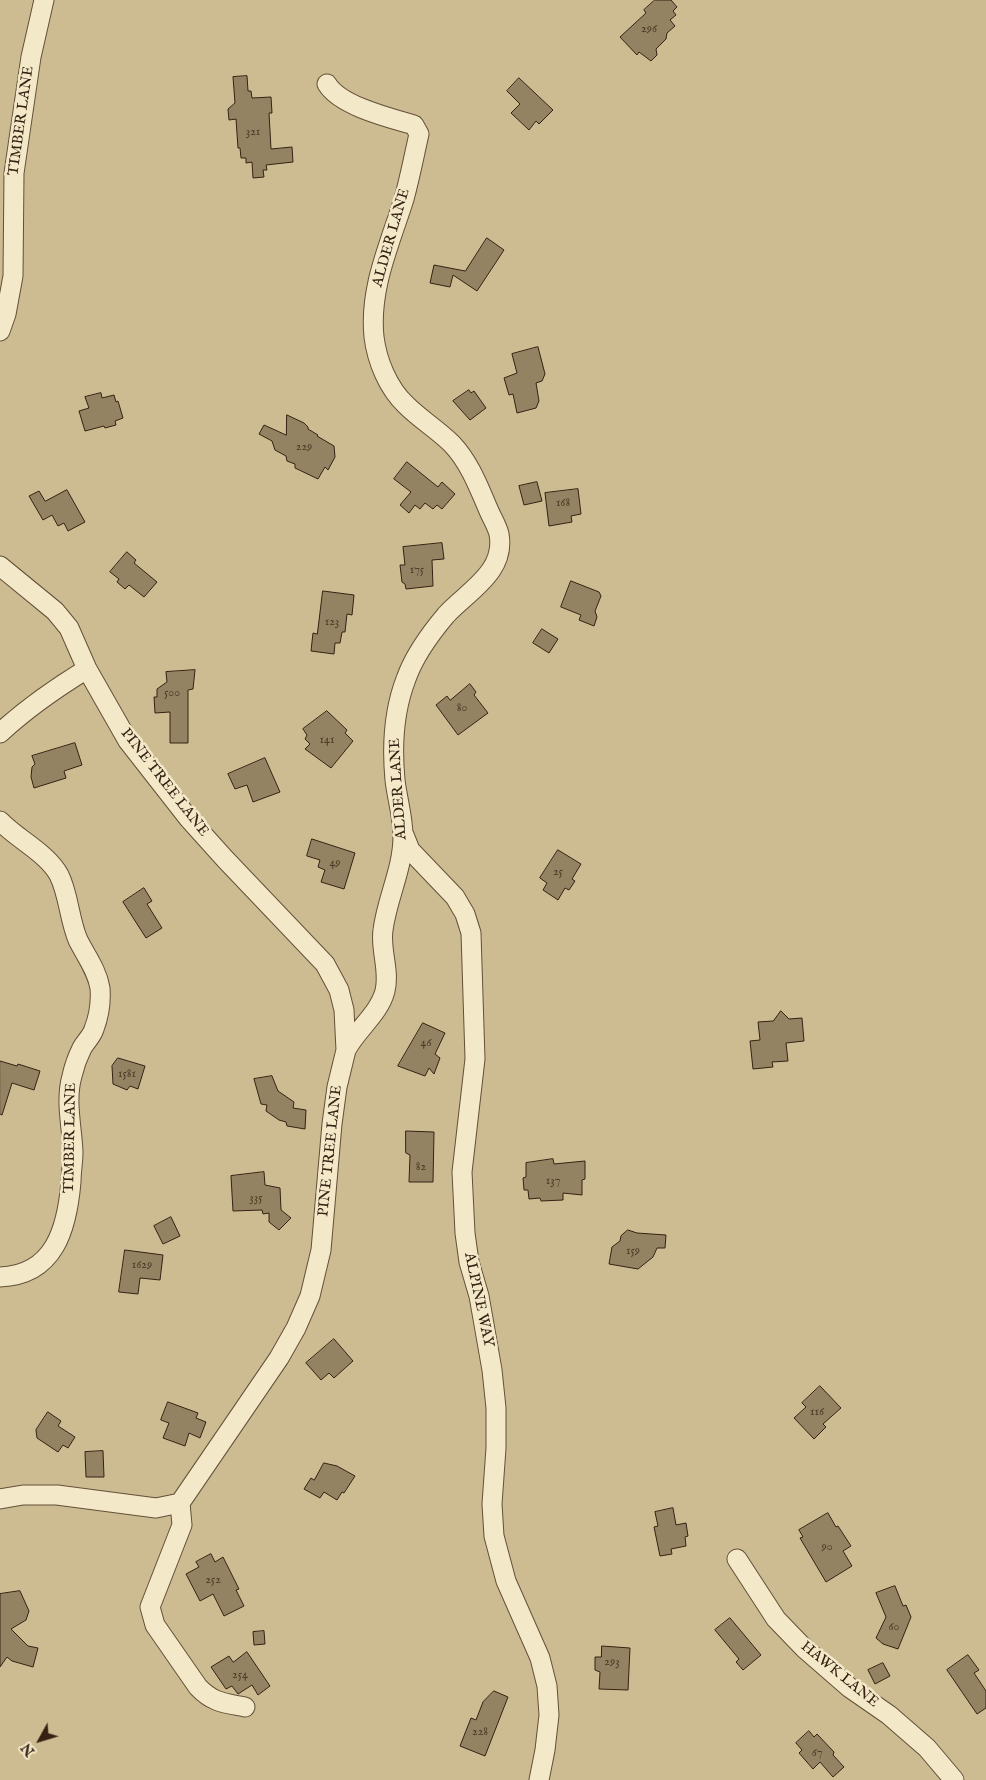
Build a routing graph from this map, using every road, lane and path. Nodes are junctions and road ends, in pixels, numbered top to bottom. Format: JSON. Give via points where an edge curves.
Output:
{"nodes":[{"id":1,"x":44,"y":0,"type":"edge"},
{"id":2,"x":327,"y":84,"type":"dead end"},
{"id":3,"x":0,"y":331,"type":"edge"},
{"id":4,"x":0,"y":566,"type":"edge"},
{"id":5,"x":87,"y":669,"type":"junction"},
{"id":6,"x":0,"y":733,"type":"edge"},
{"id":7,"x":0,"y":822,"type":"edge"},
{"id":8,"x":403,"y":834,"type":"junction"},
{"id":9,"x":346,"y":1050,"type":"junction"},
{"id":10,"x":0,"y":1277,"type":"edge"},
{"id":11,"x":0,"y":1499,"type":"edge"},
{"id":12,"x":180,"y":1503,"type":"junction"},
{"id":13,"x":737,"y":1559,"type":"dead end"},
{"id":14,"x":245,"y":1706,"type":"dead end"},
{"id":15,"x":539,"y":1780,"type":"edge"},
{"id":16,"x":954,"y":1780,"type":"edge"}],
"edges":[{"from":1,"to":3,"type":"street","name":"TIMBER LANE","via":[[31,56],[14,173],[13,276]]},
{"from":2,"to":8,"type":"street","name":"ALDER LANE","via":[[331,92],[360,108],[414,125],[419,134],[404,198],[380,266],[374,306],[378,358],[387,379],[404,403],[452,444],[470,468],[499,532],[497,562],[489,574],[447,614],[422,648],[406,679],[394,736],[395,778]]},
{"from":4,"to":5,"type":"street","via":[[55,611],[69,628]]},
{"from":5,"to":6,"type":"street","via":[[52,690]]},
{"from":5,"to":9,"type":"street","name":"PINE TREE LANE","via":[[128,741],[189,819],[325,964],[341,996]]},
{"from":7,"to":10,"type":"street","name":"TIMBER LANE","via":[[39,852],[58,872],[78,939],[95,969],[100,987],[100,1006],[94,1030],[82,1049],[72,1076],[69,1098],[73,1153],[69,1203],[61,1235],[40,1263],[25,1272]]},
{"from":8,"to":9,"type":"street","name":"ALDER LANE","via":[[402,859],[383,929],[385,991]]},
{"from":8,"to":15,"type":"street","name":"ALPINE WAY","via":[[410,850],[455,897],[471,933],[475,1059],[462,1172],[465,1233],[469,1262],[480,1296],[496,1408],[494,1536],[506,1581],[540,1658],[546,1686],[549,1715]]},
{"from":9,"to":12,"type":"street","name":"PINE TREE LANE","via":[[337,1086],[320,1250],[310,1296],[279,1358]]},
{"from":11,"to":12,"type":"street","via":[[57,1495],[156,1508]]},
{"from":12,"to":14,"type":"street","via":[[182,1525],[150,1607],[155,1625],[205,1695],[217,1702]]},
{"from":13,"to":16,"type":"street","name":"HAWK LANE","via":[[776,1619],[804,1648],[927,1748]]}]}
